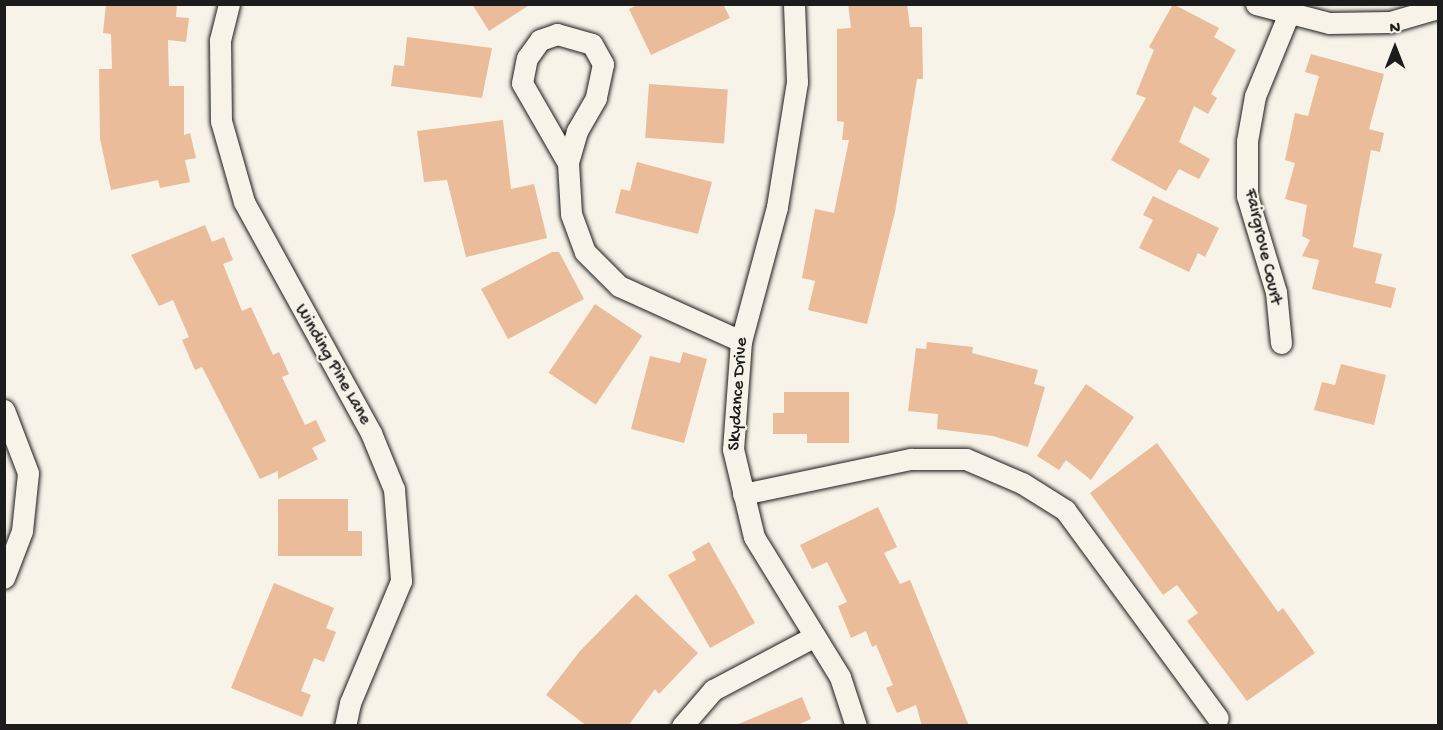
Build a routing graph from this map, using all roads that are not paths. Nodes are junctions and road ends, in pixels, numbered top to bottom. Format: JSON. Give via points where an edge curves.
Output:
{"nodes":[{"id":1,"x":229,"y":4,"type":"edge"},
{"id":2,"x":794,"y":4,"type":"edge"},
{"id":3,"x":1256,"y":4,"type":"edge"},
{"id":4,"x":1438,"y":8,"type":"edge"},
{"id":5,"x":1288,"y":13,"type":"junction"},
{"id":6,"x":568,"y":163,"type":"junction"},
{"id":7,"x":741,"y":341,"type":"junction"},
{"id":8,"x":1281,"y":343,"type":"dead end"},
{"id":9,"x":4,"y":410,"type":"edge"},
{"id":10,"x":743,"y":494,"type":"junction"},
{"id":11,"x":4,"y":578,"type":"edge"},
{"id":12,"x":815,"y":636,"type":"junction"},
{"id":13,"x":1218,"y":718,"type":"dead end"},
{"id":14,"x":345,"y":726,"type":"edge"},
{"id":15,"x":682,"y":726,"type":"edge"},
{"id":16,"x":856,"y":726,"type":"edge"}],
"edges":[{"from":1,"to":14,"type":"street","name":"Winding Pine Lane","via":[[220,41],[221,121],[244,202],[371,433],[394,489],[401,581],[350,703]]},
{"from":2,"to":7,"type":"street","name":"Skydance Drive","via":[[797,81],[783,172]]},
{"from":3,"to":5,"type":"street"},
{"from":4,"to":5,"type":"street","via":[[1390,22],[1329,23]]},
{"from":5,"to":8,"type":"street","name":"Fairgrove Court","via":[[1256,96],[1247,141],[1247,196],[1276,292]]},
{"from":6,"to":6,"type":"street","via":[[577,131],[596,98],[603,64],[592,44],[557,33],[540,40],[527,58],[522,83]]},
{"from":6,"to":7,"type":"street","via":[[571,214],[585,252],[612,279]]},
{"from":7,"to":10,"type":"street","name":"Skydance Drive","via":[[732,449]]},
{"from":9,"to":11,"type":"street","via":[[28,473],[22,531]]},
{"from":10,"to":12,"type":"street","name":"Skydance Drive","via":[[754,537]]},
{"from":10,"to":13,"type":"street","via":[[911,459],[966,459],[1022,483],[1065,510]]},
{"from":12,"to":15,"type":"street","via":[[713,690]]},
{"from":12,"to":16,"type":"street","name":"Skydance Drive","via":[[840,677]]}]}
